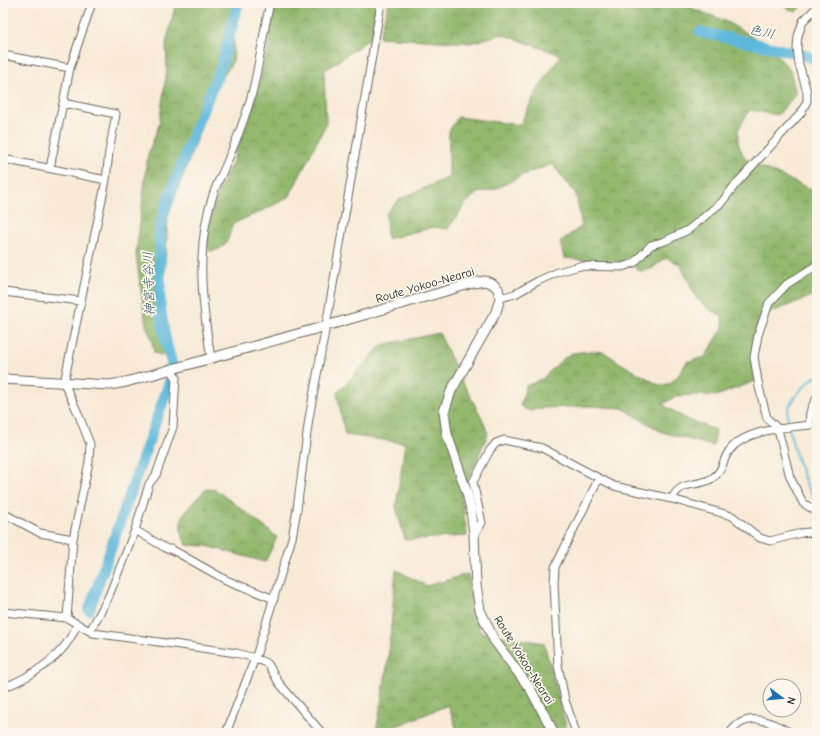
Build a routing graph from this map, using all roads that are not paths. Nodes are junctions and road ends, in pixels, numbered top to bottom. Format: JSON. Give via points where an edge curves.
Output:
{"nodes":[{"id":1,"x":92,"y":3,"type":"edge"},
{"id":2,"x":270,"y":3,"type":"edge"},
{"id":3,"x":381,"y":3,"type":"edge"},
{"id":4,"x":817,"y":7,"type":"edge"},
{"id":5,"x":3,"y":55,"type":"edge"},
{"id":6,"x":70,"y":68,"type":"junction"},
{"id":7,"x":63,"y":103,"type":"junction"},
{"id":8,"x":3,"y":159,"type":"edge"},
{"id":9,"x":50,"y":168,"type":"junction"},
{"id":10,"x":106,"y":180,"type":"junction"},
{"id":11,"x":817,"y":265,"type":"edge"},
{"id":12,"x":3,"y":292,"type":"edge"},
{"id":13,"x":500,"y":298,"type":"junction"},
{"id":14,"x":81,"y":301,"type":"junction"},
{"id":15,"x":326,"y":326,"type":"junction"},
{"id":16,"x":211,"y":358,"type":"junction"},
{"id":17,"x":170,"y":369,"type":"junction"},
{"id":18,"x":3,"y":379,"type":"edge"},
{"id":19,"x":64,"y":383,"type":"junction"},
{"id":20,"x":817,"y":398,"type":"edge"},
{"id":21,"x":778,"y":429,"type":"junction"},
{"id":22,"x":599,"y":478,"type":"junction"},
{"id":23,"x":672,"y":499,"type":"junction"},
{"id":24,"x":817,"y":512,"type":"edge"},
{"id":25,"x":3,"y":513,"type":"edge"},
{"id":26,"x":135,"y":530,"type":"junction"},
{"id":27,"x":474,"y":534,"type":"junction"},
{"id":28,"x":817,"y":535,"type":"edge"},
{"id":29,"x":73,"y":539,"type":"junction"},
{"id":30,"x":274,"y":599,"type":"junction"},
{"id":31,"x":3,"y":612,"type":"edge"},
{"id":32,"x":68,"y":618,"type":"junction"},
{"id":33,"x":78,"y":624,"type":"junction"},
{"id":34,"x":90,"y":631,"type":"junction"},
{"id":35,"x":255,"y":658,"type":"junction"},
{"id":36,"x":3,"y":688,"type":"edge"},
{"id":37,"x":226,"y":733,"type":"edge"},
{"id":38,"x":322,"y":733,"type":"edge"},
{"id":39,"x":554,"y":733,"type":"edge"},
{"id":40,"x":576,"y":733,"type":"edge"},
{"id":41,"x":730,"y":733,"type":"edge"},
{"id":42,"x":791,"y":733,"type":"edge"}],
"edges":[{"from":1,"to":6,"type":"street"},
{"from":2,"to":16,"type":"street","via":[[249,103],[213,195],[203,240],[203,310]]},
{"from":3,"to":15,"type":"street"},
{"from":4,"to":13,"type":"street","via":[[803,21],[797,48],[808,101],[801,113],[722,202],[688,230],[651,245],[634,262],[622,267],[580,266],[558,272],[515,294]]},
{"from":5,"to":6,"type":"street"},
{"from":6,"to":7,"type":"street"},
{"from":7,"to":9,"type":"street"},
{"from":7,"to":10,"type":"street","via":[[116,114]]},
{"from":8,"to":9,"type":"street"},
{"from":9,"to":10,"type":"street"},
{"from":10,"to":14,"type":"street"},
{"from":11,"to":21,"type":"street","via":[[787,284],[774,297],[765,311],[758,334],[754,357],[759,387],[767,418]]},
{"from":12,"to":14,"type":"street"},
{"from":13,"to":15,"type":"main road","name":"Route Yokoo-Nearai","via":[[494,284],[484,281],[473,282]]},
{"from":13,"to":27,"type":"main road","name":"Route Yokoo-Nearai","via":[[496,312],[452,391],[444,412],[447,434],[467,493]]},
{"from":14,"to":19,"type":"street"},
{"from":15,"to":16,"type":"main road","name":"Route Yokoo-Nearai"},
{"from":15,"to":30,"type":"street","via":[[309,418],[292,538]]},
{"from":16,"to":17,"type":"main road","name":"Route Yokoo-Nearai"},
{"from":17,"to":19,"type":"main road","name":"Route Yokoo-Nearai","via":[[110,385]]},
{"from":17,"to":26,"type":"street","via":[[176,377],[173,427],[156,475],[149,484]]},
{"from":18,"to":19,"type":"main road","name":"Route Yokoo-Nearai"},
{"from":19,"to":29,"type":"street","via":[[90,444],[89,462]]},
{"from":20,"to":21,"type":"street","via":[[810,408],[810,425]]},
{"from":21,"to":23,"type":"street","via":[[765,430],[738,443],[729,452],[718,474],[708,480],[688,484],[674,494]]},
{"from":21,"to":24,"type":"street","via":[[790,477],[797,493],[803,503]]},
{"from":22,"to":23,"type":"street","via":[[614,486]]},
{"from":22,"to":27,"type":"street","via":[[542,448],[504,440],[496,442],[473,482],[482,524]]},
{"from":22,"to":40,"type":"street","via":[[555,567],[558,665],[565,700]]},
{"from":23,"to":28,"type":"street","via":[[732,516],[760,538],[770,541],[801,533]]},
{"from":25,"to":29,"type":"street","via":[[40,533]]},
{"from":26,"to":30,"type":"street","via":[[226,580]]},
{"from":26,"to":34,"type":"street","via":[[108,598]]},
{"from":27,"to":39,"type":"main road","name":"Route Yokoo-Nearai","via":[[476,585],[480,610],[494,640],[531,690]]},
{"from":29,"to":32,"type":"street"},
{"from":30,"to":35,"type":"street"},
{"from":31,"to":32,"type":"street"},
{"from":32,"to":33,"type":"street"},
{"from":33,"to":34,"type":"street"},
{"from":33,"to":36,"type":"street","via":[[54,657],[33,673]]},
{"from":34,"to":35,"type":"street"},
{"from":35,"to":37,"type":"street"},
{"from":35,"to":38,"type":"street","via":[[268,664],[279,683]]},
{"from":41,"to":42,"type":"street","via":[[735,726],[745,720],[756,719],[770,722]]}]}
